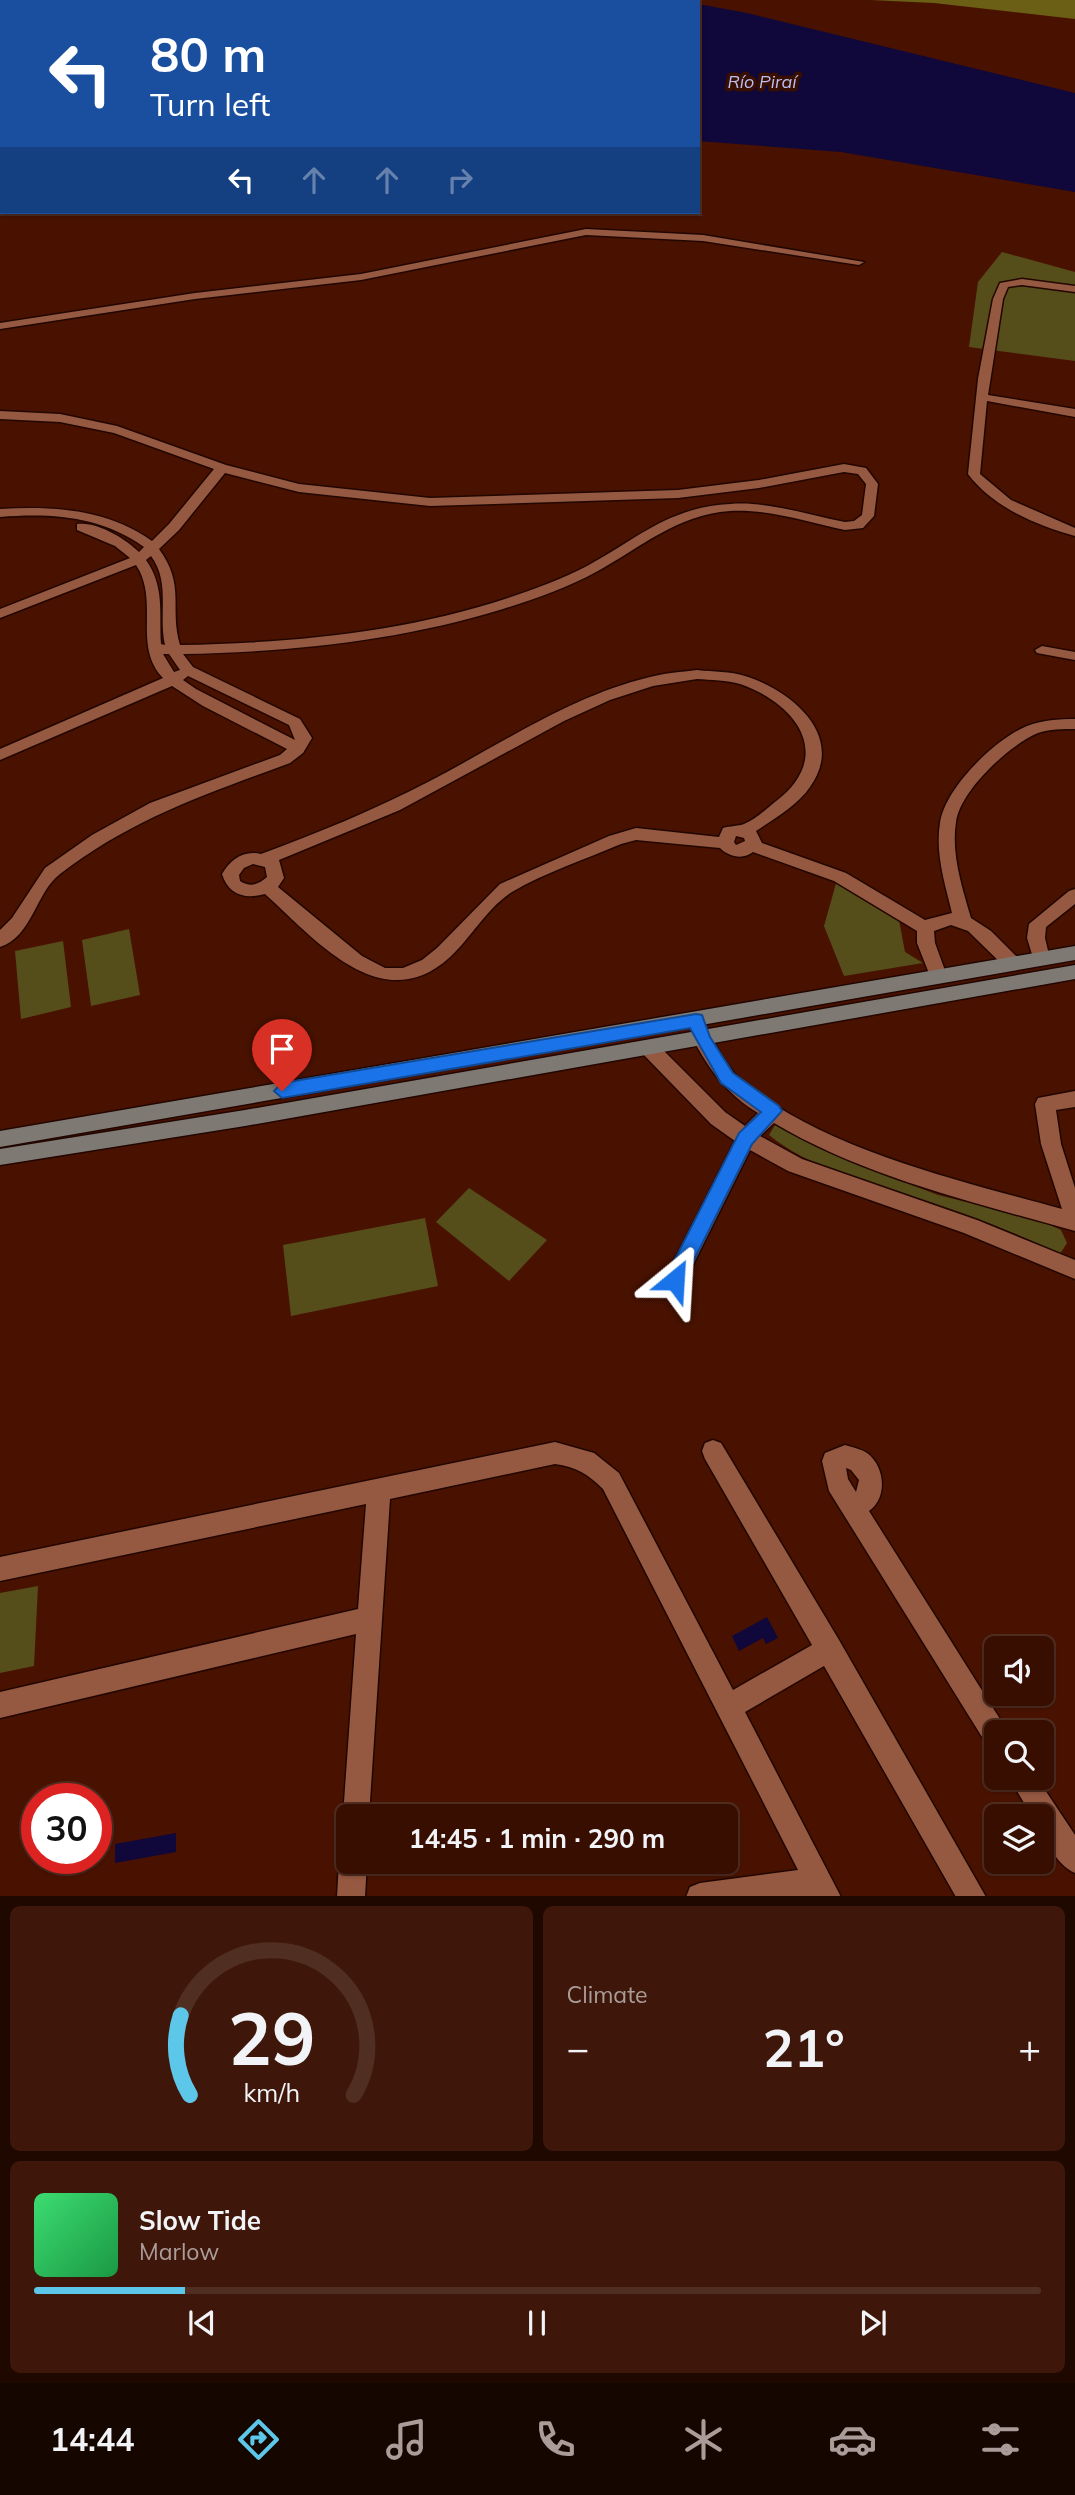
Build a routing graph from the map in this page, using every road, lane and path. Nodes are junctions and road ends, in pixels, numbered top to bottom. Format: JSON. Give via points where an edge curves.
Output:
{"nodes":[{"id":1,"x":859,"y":262,"type":"dead end"},
{"id":2,"x":1075,"y":289,"type":"edge"},
{"id":3,"x":0,"y":326,"type":"edge"},
{"id":4,"x":982,"y":397,"type":"junction"},
{"id":5,"x":1075,"y":413,"type":"edge"},
{"id":6,"x":0,"y":415,"type":"edge"},
{"id":7,"x":222,"y":468,"type":"junction"},
{"id":8,"x":635,"y":496,"type":"junction"},
{"id":9,"x":0,"y":513,"type":"edge"},
{"id":10,"x":0,"y":522,"type":"edge"},
{"id":11,"x":657,"y":525,"type":"junction"},
{"id":12,"x":1075,"y":532,"type":"edge"},
{"id":13,"x":153,"y":548,"type":"junction"},
{"id":14,"x":140,"y":559,"type":"junction"},
{"id":15,"x":0,"y":614,"type":"edge"},
{"id":16,"x":154,"y":650,"type":"junction"},
{"id":17,"x":172,"y":650,"type":"junction"},
{"id":18,"x":1042,"y":650,"type":"dead end"},
{"id":19,"x":1075,"y":656,"type":"edge"},
{"id":20,"x":188,"y":670,"type":"junction"},
{"id":21,"x":173,"y":679,"type":"junction"},
{"id":22,"x":1075,"y":724,"type":"edge"},
{"id":23,"x":298,"y":749,"type":"junction"},
{"id":24,"x":0,"y":755,"type":"edge"},
{"id":25,"x":749,"y":838,"type":"junction"},
{"id":26,"x":267,"y":859,"type":"junction"},
{"id":27,"x":267,"y":887,"type":"junction"},
{"id":28,"x":1075,"y":895,"type":"edge"},
{"id":29,"x":963,"y":920,"type":"junction"},
{"id":30,"x":925,"y":928,"type":"junction"},
{"id":31,"x":0,"y":940,"type":"edge"},
{"id":32,"x":1075,"y":953,"type":"edge"},
{"id":33,"x":1041,"y":959,"type":"junction"},
{"id":34,"x":1013,"y":964,"type":"junction"},
{"id":35,"x":1075,"y":972,"type":"edge"},
{"id":36,"x":938,"y":976,"type":"junction"},
{"id":37,"x":699,"y":1029,"type":"junction"},
{"id":38,"x":649,"y":1048,"type":"junction"},
{"id":39,"x":1075,"y":1098,"type":"edge"},
{"id":40,"x":773,"y":1111,"type":"junction"},
{"id":41,"x":746,"y":1138,"type":"junction"},
{"id":42,"x":0,"y":1139,"type":"edge"},
{"id":43,"x":0,"y":1157,"type":"edge"},
{"id":44,"x":1075,"y":1221,"type":"edge"},
{"id":45,"x":1075,"y":1269,"type":"edge"},
{"id":46,"x":675,"y":1280,"type":"dead end"},
{"id":47,"x":713,"y":1451,"type":"dead end"},
{"id":48,"x":379,"y":1490,"type":"junction"},
{"id":49,"x":853,"y":1508,"type":"dead end"},
{"id":50,"x":0,"y":1569,"type":"edge"},
{"id":51,"x":369,"y":1619,"type":"junction"},
{"id":52,"x":830,"y":1649,"type":"junction"},
{"id":53,"x":0,"y":1705,"type":"edge"},
{"id":54,"x":729,"y":1707,"type":"junction"},
{"id":55,"x":985,"y":1720,"type":"edge"},
{"id":56,"x":1030,"y":1790,"type":"edge"},
{"id":57,"x":357,"y":1804,"type":"edge"},
{"id":58,"x":1075,"y":1859,"type":"edge"},
{"id":59,"x":353,"y":1874,"type":"edge"},
{"id":60,"x":822,"y":1888,"type":"edge"},
{"id":61,"x":351,"y":1896,"type":"edge"},
{"id":62,"x":700,"y":1896,"type":"edge"},
{"id":63,"x":972,"y":1896,"type":"edge"}],
"edges":[{"from":1,"to":3,"type":"street","via":[[703,238],[586,232],[361,277]]},
{"from":2,"to":4,"type":"street","via":[[1021,282],[1004,285]]},
{"from":4,"to":5,"type":"street"},
{"from":4,"to":12,"type":"street","via":[[974,474],[1003,502]]},
{"from":6,"to":7,"type":"street","via":[[60,418],[117,430]]},
{"from":7,"to":8,"type":"street","via":[[299,488],[430,502]]},
{"from":7,"to":13,"type":"street"},
{"from":8,"to":11,"type":"street","via":[[660,511],[662,520]]},
{"from":8,"to":11,"type":"street","via":[[759,484],[844,468],[862,471],[872,484],[868,516],[852,526],[776,510],[730,507]]},
{"from":9,"to":13,"type":"street","via":[[88,517],[133,533]]},
{"from":10,"to":14,"type":"street","via":[[45,521],[82,527],[121,542]]},
{"from":11,"to":17,"type":"street","via":[[568,580],[464,615],[357,639]]},
{"from":13,"to":14,"type":"street"},
{"from":13,"to":17,"type":"street","via":[[170,588]]},
{"from":14,"to":15,"type":"street"},
{"from":14,"to":16,"type":"street","via":[[154,597]]},
{"from":16,"to":17,"type":"street"},
{"from":16,"to":21,"type":"street"},
{"from":17,"to":20,"type":"street"},
{"from":18,"to":19,"type":"street"},
{"from":20,"to":21,"type":"street"},
{"from":20,"to":23,"type":"street","via":[[295,722],[304,738]]},
{"from":21,"to":23,"type":"street"},
{"from":21,"to":24,"type":"street"},
{"from":22,"to":29,"type":"street","via":[[1032,730],[963,789],[951,807],[947,833],[950,871]]},
{"from":23,"to":31,"type":"street","via":[[270,766],[156,807],[98,839],[51,872],[18,923]]},
{"from":25,"to":26,"type":"street","via":[[804,784],[813,768],[814,749],[795,708],[780,697],[747,679],[708,673],[601,698],[370,818]]},
{"from":25,"to":27,"type":"street","via":[[729,832],[724,843],[635,834],[615,840],[506,888],[434,961],[400,976],[363,965]]},
{"from":25,"to":30,"type":"street","via":[[840,877]]},
{"from":26,"to":27,"type":"street","via":[[277,872]]},
{"from":26,"to":27,"type":"street","via":[[238,863],[230,879],[244,891]]},
{"from":28,"to":33,"type":"street","via":[[1038,924]]},
{"from":29,"to":30,"type":"street","via":[[934,922]]},
{"from":29,"to":34,"type":"street","via":[[983,932]]},
{"from":30,"to":36,"type":"street"},
{"from":32,"to":33,"type":"main road"},
{"from":33,"to":34,"type":"main road"},
{"from":34,"to":36,"type":"main road"},
{"from":35,"to":37,"type":"main road"},
{"from":36,"to":37,"type":"main road"},
{"from":37,"to":38,"type":"main road"},
{"from":37,"to":40,"type":"street","via":[[727,1078]]},
{"from":37,"to":42,"type":"main road"},
{"from":38,"to":41,"type":"street","via":[[718,1118]]},
{"from":38,"to":43,"type":"main road"},
{"from":39,"to":44,"type":"street","via":[[1045,1104],[1051,1144]]},
{"from":40,"to":41,"type":"street"},
{"from":40,"to":44,"type":"street","via":[[821,1138],[908,1173]]},
{"from":41,"to":45,"type":"street","via":[[795,1165],[970,1226]]},
{"from":41,"to":46,"type":"street"},
{"from":47,"to":52,"type":"street"},
{"from":48,"to":50,"type":"street"},
{"from":48,"to":51,"type":"street"},
{"from":48,"to":54,"type":"street","via":[[555,1453],[578,1455],[595,1463],[611,1481]]},
{"from":49,"to":55,"type":"street"},
{"from":51,"to":53,"type":"street"},
{"from":51,"to":57,"type":"street"},
{"from":52,"to":54,"type":"street"},
{"from":52,"to":63,"type":"street"},
{"from":54,"to":60,"type":"street"},
{"from":56,"to":58,"type":"street"},
{"from":59,"to":61,"type":"street"},
{"from":60,"to":62,"type":"street","via":[[791,1886]]}]}
